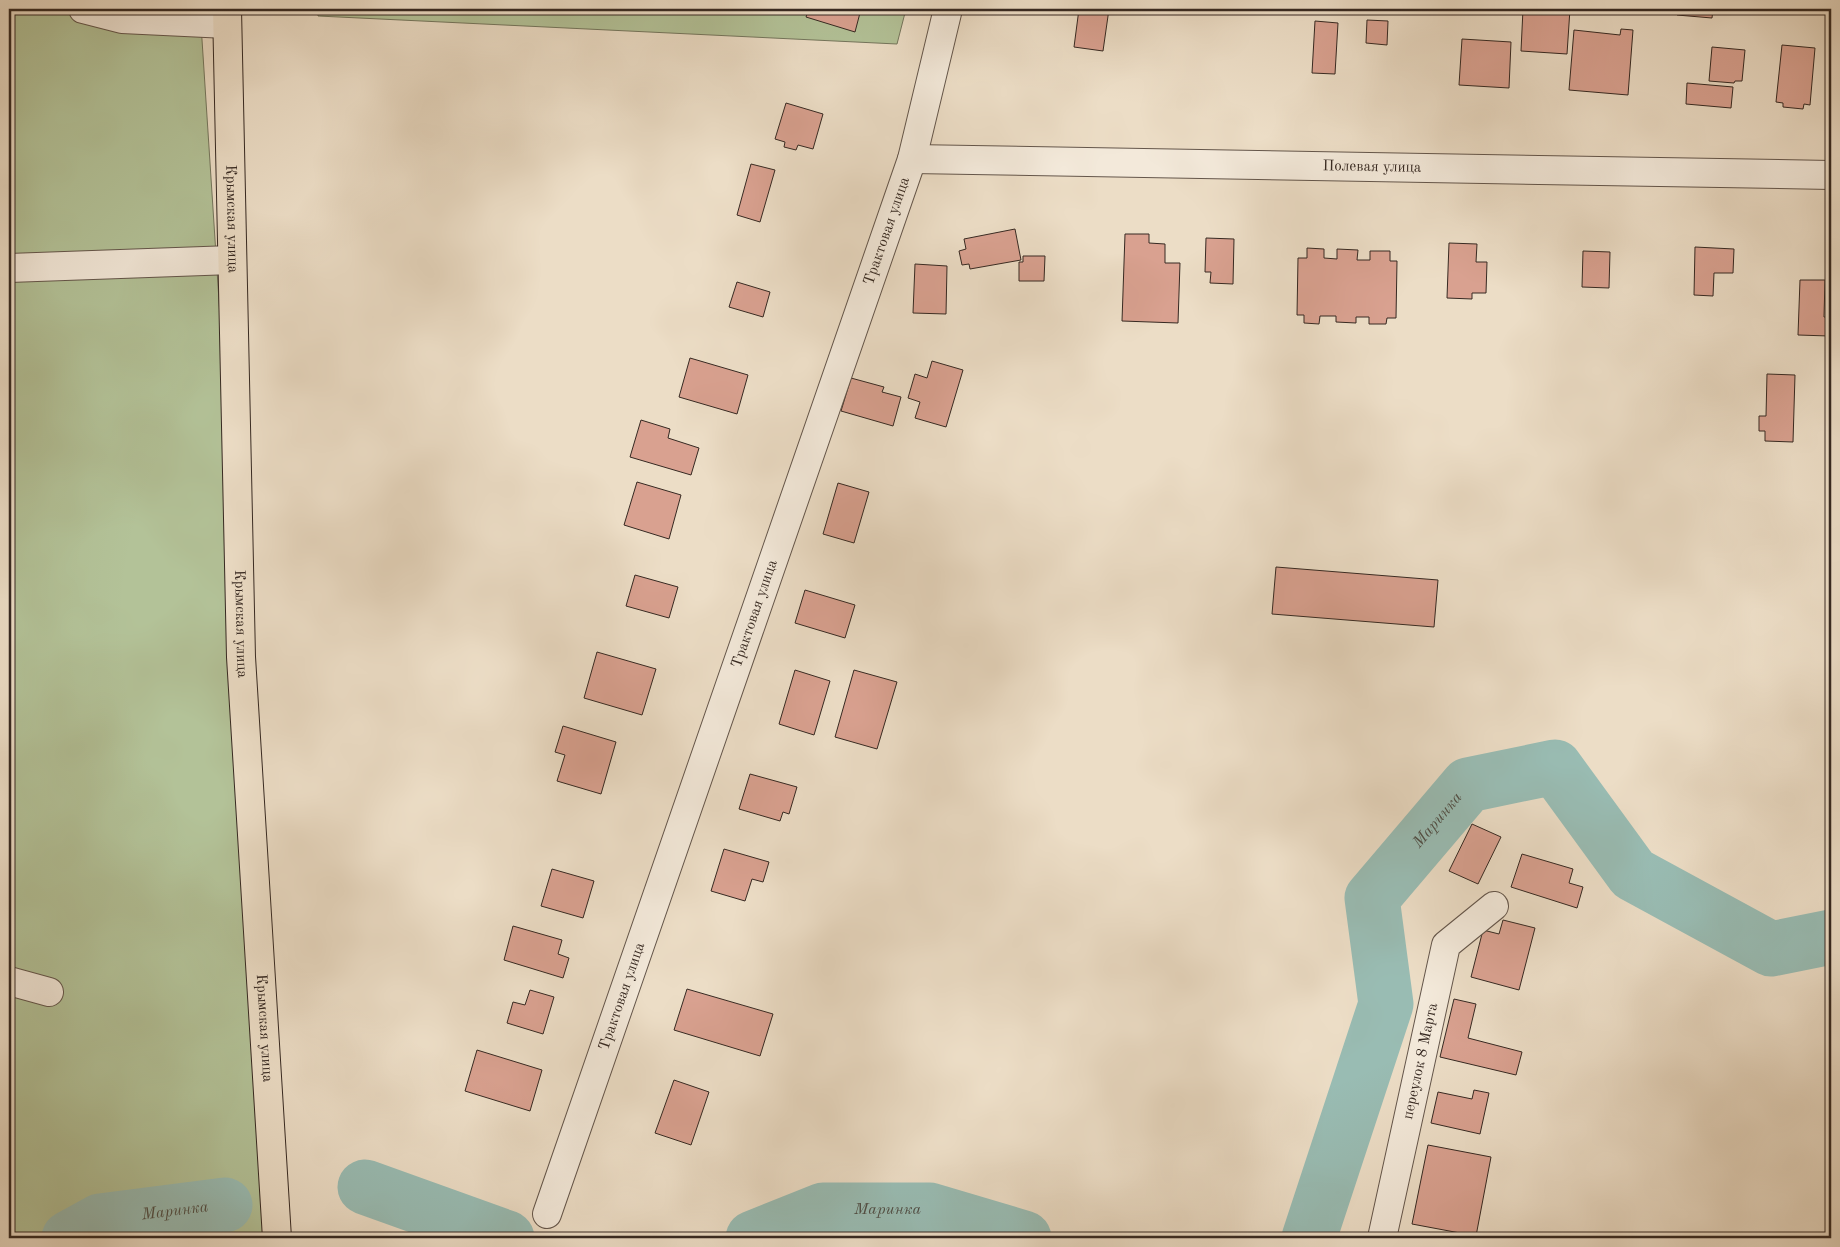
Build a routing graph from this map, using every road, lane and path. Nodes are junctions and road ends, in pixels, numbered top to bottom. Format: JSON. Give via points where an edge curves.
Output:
{"nodes":[{"id":1,"x":83,"y":9,"type":"edge"},
{"id":2,"x":948,"y":9,"type":"edge"},
{"id":3,"x":227,"y":16,"type":"edge"},
{"id":4,"x":912,"y":158,"type":"junction"},
{"id":5,"x":1831,"y":175,"type":"edge"},
{"id":6,"x":232,"y":260,"type":"junction"},
{"id":7,"x":9,"y":268,"type":"edge"},
{"id":8,"x":1494,"y":906,"type":"dead end"},
{"id":9,"x":9,"y":980,"type":"edge"},
{"id":10,"x":49,"y":992,"type":"dead end"},
{"id":11,"x":547,"y":1214,"type":"dead end"},
{"id":12,"x":277,"y":1238,"type":"edge"},
{"id":13,"x":1382,"y":1238,"type":"edge"}],
"edges":[{"from":1,"to":3,"type":"street","via":[[122,19]]},
{"from":2,"to":4,"type":"street","name":"Трактовая улица"},
{"from":3,"to":6,"type":"main road","name":"Крымская улица"},
{"from":4,"to":5,"type":"street","name":"Полевая улица"},
{"from":4,"to":11,"type":"street","name":"Трактовая улица"},
{"from":6,"to":7,"type":"street"},
{"from":6,"to":12,"type":"main road","name":"Крымская улица","via":[[241,656]]},
{"from":8,"to":13,"type":"street","name":"переулок 8 Марта","via":[[1446,945]]},
{"from":9,"to":10,"type":"street"}]}
